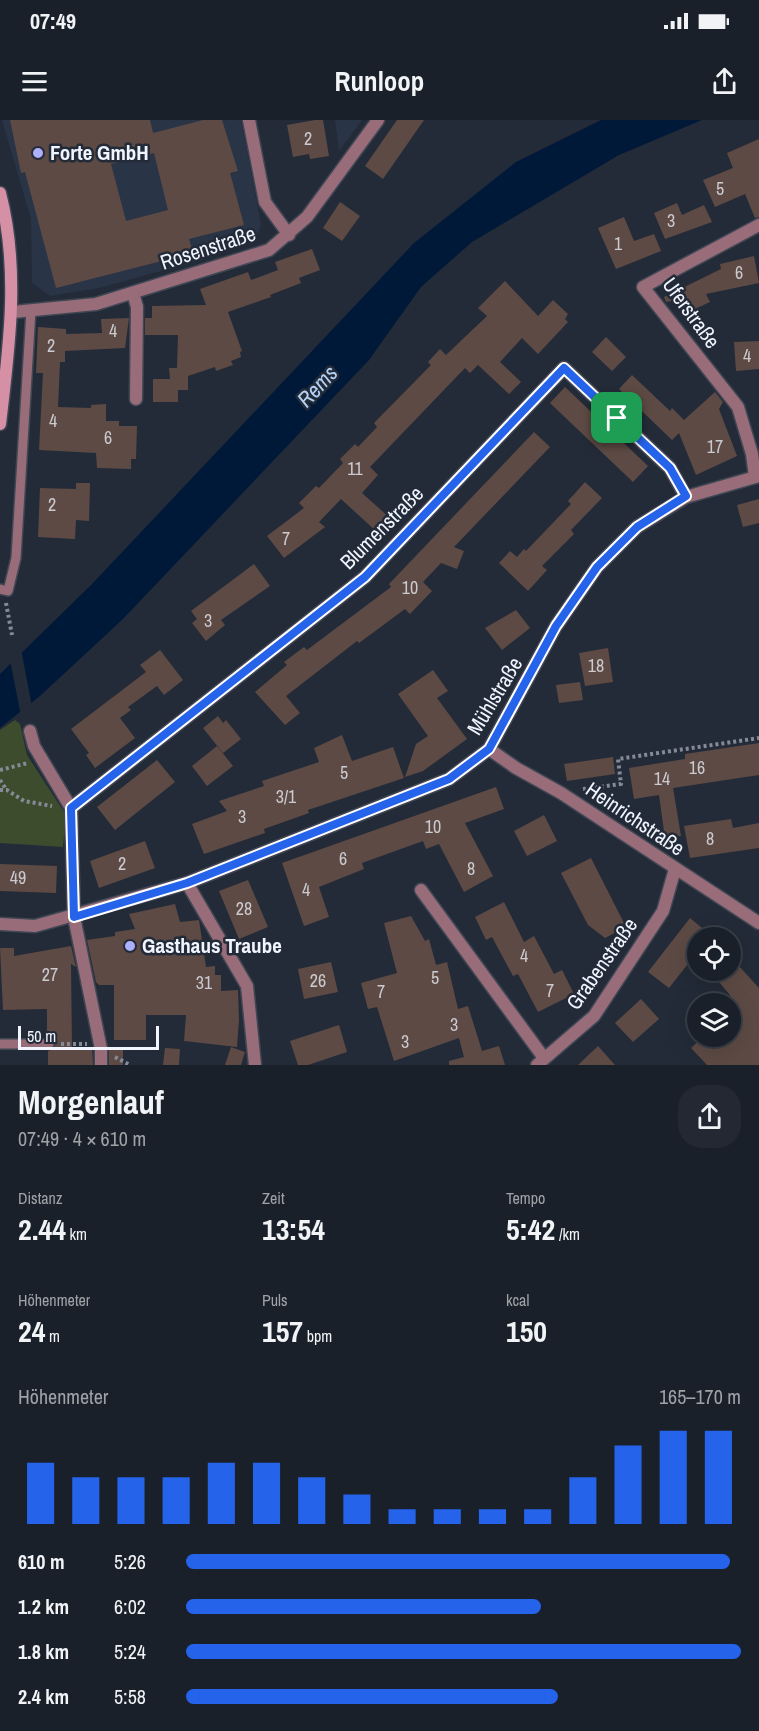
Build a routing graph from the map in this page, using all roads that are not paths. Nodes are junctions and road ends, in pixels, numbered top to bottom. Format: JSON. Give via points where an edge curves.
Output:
{"nodes":[{"id":1,"x":249,"y":120,"type":"edge"},
{"id":2,"x":378,"y":120,"type":"edge"},
{"id":3,"x":0,"y":197,"type":"edge"},
{"id":4,"x":759,"y":225,"type":"edge"},
{"id":5,"x":289,"y":235,"type":"junction"},
{"id":6,"x":133,"y":292,"type":"junction"},
{"id":7,"x":31,"y":310,"type":"junction"},
{"id":8,"x":13,"y":312,"type":"junction"},
{"id":9,"x":136,"y":399,"type":"dead end"},
{"id":10,"x":0,"y":424,"type":"edge"},
{"id":11,"x":757,"y":477,"type":"edge"},
{"id":12,"x":686,"y":496,"type":"junction"},
{"id":13,"x":4,"y":590,"type":"edge"},
{"id":14,"x":30,"y":731,"type":"dead end"},
{"id":15,"x":489,"y":749,"type":"junction"},
{"id":16,"x":71,"y":808,"type":"junction"},
{"id":17,"x":675,"y":869,"type":"junction"},
{"id":18,"x":187,"y":883,"type":"junction"},
{"id":19,"x":421,"y":890,"type":"dead end"},
{"id":20,"x":74,"y":917,"type":"junction"},
{"id":21,"x":759,"y":923,"type":"edge"},
{"id":22,"x":0,"y":924,"type":"edge"},
{"id":23,"x":0,"y":1044,"type":"edge"},
{"id":24,"x":49,"y":1044,"type":"road end"},
{"id":25,"x":541,"y":1061,"type":"edge"},
{"id":26,"x":101,"y":1065,"type":"edge"},
{"id":27,"x":255,"y":1065,"type":"edge"}],
"edges":[{"from":1,"to":5,"type":"street","via":[[265,202]]},
{"from":2,"to":5,"type":"street","name":"Rosenstraße","via":[[307,217]]},
{"from":3,"to":8,"type":"main road"},
{"from":4,"to":11,"type":"street","name":"Uferstraße","via":[[643,287],[738,407]]},
{"from":5,"to":6,"type":"street","name":"Rosenstraße","via":[[269,250]]},
{"from":6,"to":7,"type":"street","name":"Rosenstraße","via":[[96,304]]},
{"from":6,"to":9,"type":"street"},
{"from":7,"to":8,"type":"street","name":"Rosenstraße"},
{"from":7,"to":13,"type":"lane","via":[[16,558]]},
{"from":8,"to":10,"type":"main road"},
{"from":11,"to":12,"type":"street","name":"Mühlstraße"},
{"from":12,"to":15,"type":"street","name":"Mühlstraße","via":[[637,527],[597,567],[556,626]]},
{"from":12,"to":16,"type":"street","name":"Blumenstraße","via":[[670,468],[564,368],[365,577]]},
{"from":14,"to":16,"type":"street","via":[[34,746]]},
{"from":15,"to":17,"type":"street","name":"Heinrichstraße"},
{"from":15,"to":18,"type":"street","name":"Mühlstraße","via":[[449,779]]},
{"from":16,"to":20,"type":"street"},
{"from":17,"to":21,"type":"street","name":"Heinrichstraße"},
{"from":17,"to":25,"type":"street","name":"Grabenstraße","via":[[663,910],[594,1016]]},
{"from":18,"to":20,"type":"street","name":"Mühlstraße"},
{"from":18,"to":27,"type":"street","via":[[247,986]]},
{"from":19,"to":25,"type":"street"},
{"from":20,"to":22,"type":"street","name":"Mühlstraße","via":[[35,926]]},
{"from":20,"to":26,"type":"street"},
{"from":23,"to":24,"type":"lane"}]}
